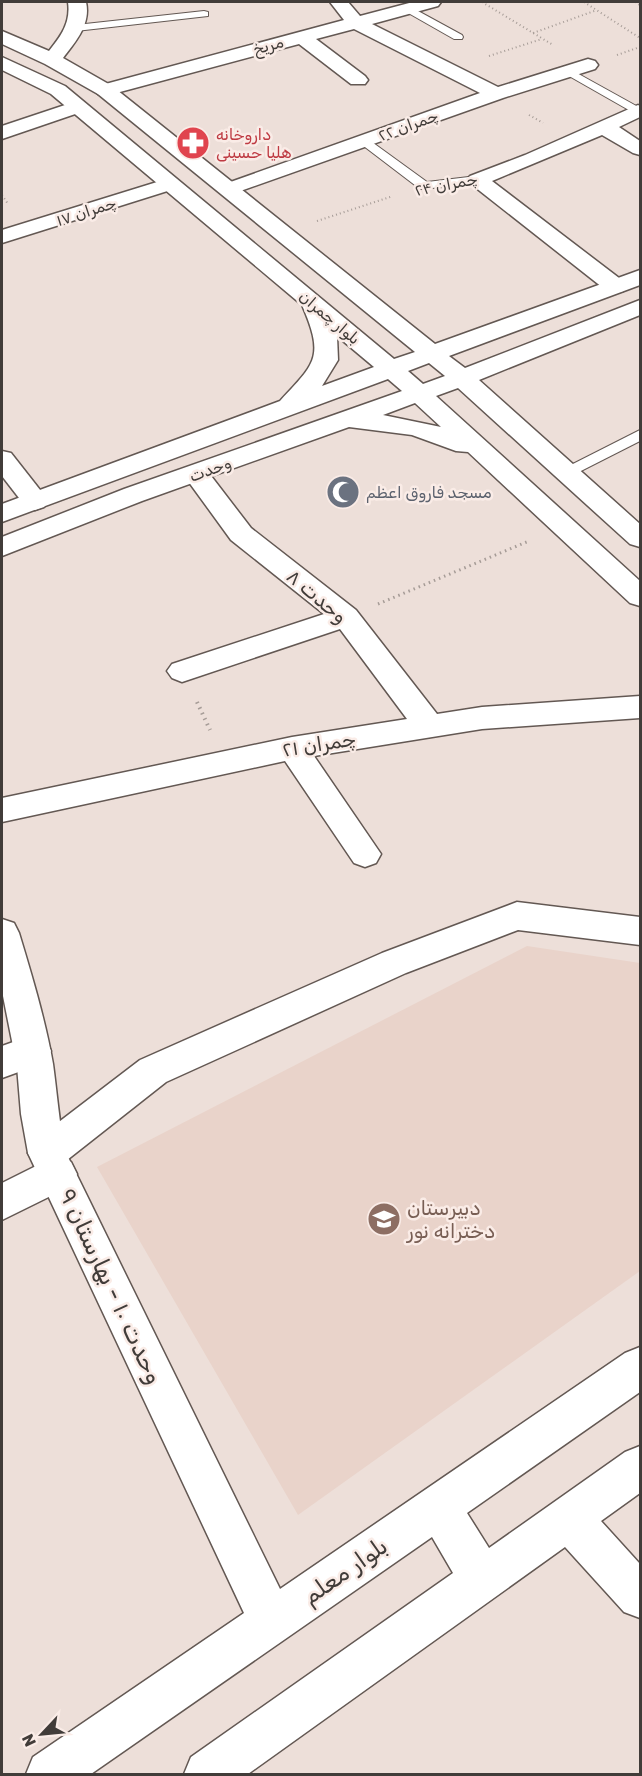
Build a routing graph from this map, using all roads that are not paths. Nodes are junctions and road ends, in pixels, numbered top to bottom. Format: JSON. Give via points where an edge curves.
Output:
{"nodes":[{"id":1,"x":77,"y":2,"type":"edge"},
{"id":2,"x":339,"y":2,"type":"edge"},
{"id":3,"x":432,"y":2,"type":"edge"},
{"id":4,"x":407,"y":8,"type":"junction"},
{"id":5,"x":204,"y":14,"type":"dead end"},
{"id":6,"x":355,"y":22,"type":"junction"},
{"id":7,"x":76,"y":28,"type":"junction"},
{"id":8,"x":302,"y":37,"type":"junction"},
{"id":9,"x":2,"y":38,"type":"edge"},
{"id":10,"x":458,"y":38,"type":"dead end"},
{"id":11,"x":52,"y":60,"type":"junction"},
{"id":12,"x":2,"y":63,"type":"edge"},
{"id":13,"x":588,"y":64,"type":"road end"},
{"id":14,"x":566,"y":70,"type":"junction"},
{"id":15,"x":358,"y":80,"type":"dead end"},
{"id":16,"x":105,"y":90,"type":"junction"},
{"id":17,"x":496,"y":94,"type":"junction"},
{"id":18,"x":77,"y":107,"type":"junction"},
{"id":19,"x":638,"y":111,"type":"joint"},
{"id":20,"x":604,"y":127,"type":"junction"},
{"id":21,"x":2,"y":133,"type":"edge"},
{"id":22,"x":365,"y":141,"type":"junction"},
{"id":23,"x":640,"y":148,"type":"edge"},
{"id":24,"x":477,"y":180,"type":"junction"},
{"id":25,"x":170,"y":184,"type":"junction"},
{"id":26,"x":229,"y":189,"type":"junction"},
{"id":27,"x":2,"y":237,"type":"edge"},
{"id":28,"x":640,"y":277,"type":"edge"},
{"id":29,"x":615,"y":286,"type":"junction"},
{"id":30,"x":312,"y":302,"type":"junction"},
{"id":31,"x":640,"y":307,"type":"edge"},
{"id":32,"x":376,"y":308,"type":"junction"},
{"id":33,"x":501,"y":328,"type":"junction"},
{"id":34,"x":432,"y":354,"type":"junction"},
{"id":35,"x":522,"y":354,"type":"junction"},
{"id":36,"x":392,"y":369,"type":"junction"},
{"id":37,"x":462,"y":378,"type":"junction"},
{"id":38,"x":419,"y":393,"type":"junction"},
{"id":39,"x":286,"y":409,"type":"junction"},
{"id":40,"x":508,"y":417,"type":"junction"},
{"id":41,"x":339,"y":422,"type":"junction"},
{"id":42,"x":640,"y":435,"type":"edge"},
{"id":43,"x":623,"y":444,"type":"junction"},
{"id":44,"x":486,"y":454,"type":"junction"},
{"id":45,"x":640,"y":454,"type":"edge"},
{"id":46,"x":2,"y":459,"type":"edge"},
{"id":47,"x":568,"y":472,"type":"junction"},
{"id":48,"x":196,"y":474,"type":"junction"},
{"id":49,"x":35,"y":501,"type":"junction"},
{"id":50,"x":2,"y":513,"type":"edge"},
{"id":51,"x":54,"y":526,"type":"junction"},
{"id":52,"x":640,"y":538,"type":"edge"},
{"id":53,"x":2,"y":547,"type":"edge"},
{"id":54,"x":640,"y":596,"type":"edge"},
{"id":55,"x":346,"y":617,"type":"junction"},
{"id":56,"x":182,"y":671,"type":"road end"},
{"id":57,"x":640,"y":707,"type":"edge"},
{"id":58,"x":429,"y":726,"type":"junction"},
{"id":59,"x":292,"y":748,"type":"junction"},
{"id":60,"x":2,"y":810,"type":"edge"},
{"id":61,"x":365,"y":854,"type":"dead end"},
{"id":62,"x":640,"y":931,"type":"edge"},
{"id":63,"x":2,"y":933,"type":"edge"},
{"id":64,"x":17,"y":1057,"type":"edge"},
{"id":65,"x":53,"y":1163,"type":"junction"},
{"id":66,"x":2,"y":1202,"type":"edge"},
{"id":67,"x":640,"y":1368,"type":"edge"},
{"id":68,"x":640,"y":1467,"type":"edge"},
{"id":69,"x":438,"y":1507,"type":"junction"},
{"id":70,"x":569,"y":1518,"type":"junction"},
{"id":71,"x":483,"y":1580,"type":"junction"},
{"id":72,"x":640,"y":1596,"type":"edge"},
{"id":73,"x":272,"y":1622,"type":"junction"},
{"id":74,"x":50,"y":1774,"type":"edge"},
{"id":75,"x":208,"y":1774,"type":"edge"}],
"edges":[{"from":1,"to":7,"type":"street"},
{"from":2,"to":6,"type":"street"},
{"from":3,"to":4,"type":"street","name":"مریخ"},
{"from":4,"to":6,"type":"street","name":"مریخ"},
{"from":4,"to":10,"type":"lane"},
{"from":5,"to":7,"type":"lane"},
{"from":6,"to":8,"type":"street","name":"مریخ"},
{"from":6,"to":17,"type":"street"},
{"from":7,"to":11,"type":"street"},
{"from":8,"to":15,"type":"street"},
{"from":8,"to":16,"type":"street","name":"مریخ"},
{"from":9,"to":11,"type":"street","name":"بلوار چمران"},
{"from":11,"to":16,"type":"street","name":"بلوار چمران"},
{"from":12,"to":18,"type":"street","name":"بلوار چمران","via":[[58,90]]},
{"from":13,"to":14,"type":"street","name":"چمران ۲۲"},
{"from":14,"to":17,"type":"street","name":"چمران ۲۲"},
{"from":14,"to":19,"type":"lane"},
{"from":16,"to":26,"type":"street","name":"بلوار چمران"},
{"from":17,"to":22,"type":"street","name":"چمران ۲۲"},
{"from":18,"to":21,"type":"street"},
{"from":18,"to":25,"type":"street","name":"بلوار چمران"},
{"from":19,"to":20,"type":"street","name":"چمران ۲۴"},
{"from":20,"to":23,"type":"street"},
{"from":20,"to":24,"type":"street","name":"چمران ۲۴"},
{"from":22,"to":24,"type":"lane","name":"چمران ۲۴","via":[[424,186]]},
{"from":22,"to":26,"type":"street","name":"چمران ۲۲"},
{"from":24,"to":29,"type":"street"},
{"from":25,"to":27,"type":"street","name":"چمران ۱۷"},
{"from":25,"to":30,"type":"street","name":"بلوار چمران"},
{"from":26,"to":32,"type":"street","name":"بلوار چمران"},
{"from":28,"to":29,"type":"street"},
{"from":29,"to":33,"type":"street"},
{"from":30,"to":36,"type":"street","name":"بلوار چمران"},
{"from":30,"to":39,"type":"street","via":[[324,328],[329,355],[315,380]]},
{"from":31,"to":35,"type":"street"},
{"from":32,"to":33,"type":"street","via":[[434,327],[467,332]]},
{"from":32,"to":34,"type":"street","name":"بلوار چمران"},
{"from":33,"to":34,"type":"street"},
{"from":34,"to":36,"type":"street","name":"وحدت"},
{"from":34,"to":37,"type":"street","name":"بلوار چمران"},
{"from":35,"to":37,"type":"street"},
{"from":35,"to":40,"type":"street","via":[[507,372],[502,388]]},
{"from":36,"to":38,"type":"street","name":"بلوار چمران"},
{"from":36,"to":39,"type":"street","name":"وحدت"},
{"from":37,"to":38,"type":"street","name":"وحدت"},
{"from":37,"to":40,"type":"street","name":"بلوار چمران"},
{"from":38,"to":41,"type":"street","name":"وحدت"},
{"from":38,"to":44,"type":"street","name":"بلوار چمران"},
{"from":39,"to":49,"type":"street","name":"وحدت"},
{"from":40,"to":47,"type":"street","name":"بلوار چمران"},
{"from":41,"to":44,"type":"street","via":[[386,421],[427,430]]},
{"from":41,"to":48,"type":"street","name":"وحدت"},
{"from":42,"to":43,"type":"lane"},
{"from":43,"to":45,"type":"lane"},
{"from":43,"to":47,"type":"lane"},
{"from":44,"to":54,"type":"street","name":"بلوار چمران"},
{"from":46,"to":49,"type":"street"},
{"from":47,"to":52,"type":"street","name":"بلوار چمران"},
{"from":48,"to":51,"type":"street","name":"وحدت"},
{"from":48,"to":55,"type":"street","name":"وحدت ۸","via":[[241,534]]},
{"from":49,"to":50,"type":"street","name":"وحدت"},
{"from":49,"to":51,"type":"street"},
{"from":51,"to":53,"type":"street","name":"وحدت"},
{"from":55,"to":56,"type":"street"},
{"from":55,"to":58,"type":"street","name":"وحدت ۸"},
{"from":57,"to":58,"type":"street","name":"چمران ۲۱","via":[[482,718]]},
{"from":58,"to":59,"type":"street","name":"چمران ۲۱"},
{"from":59,"to":60,"type":"street","name":"چمران ۲۱"},
{"from":59,"to":61,"type":"street"},
{"from":62,"to":65,"type":"street","via":[[517,916],[394,963],[153,1071]]},
{"from":63,"to":64,"type":"street","name":"وحدت ۱۰ - بهارستان ۹","via":[[25,1012]]},
{"from":64,"to":65,"type":"street","name":"وحدت ۱۰ - بهارستان ۹"},
{"from":65,"to":66,"type":"street"},
{"from":65,"to":73,"type":"street","name":"وحدت ۱۰ - بهارستان ۹"},
{"from":67,"to":69,"type":"street","name":"بلوار معلم"},
{"from":68,"to":70,"type":"street"},
{"from":69,"to":71,"type":"street"},
{"from":69,"to":73,"type":"street","name":"بلوار معلم"},
{"from":70,"to":71,"type":"street"},
{"from":70,"to":72,"type":"street"},
{"from":71,"to":75,"type":"street"},
{"from":73,"to":74,"type":"street","name":"بلوار معلم"}]}
